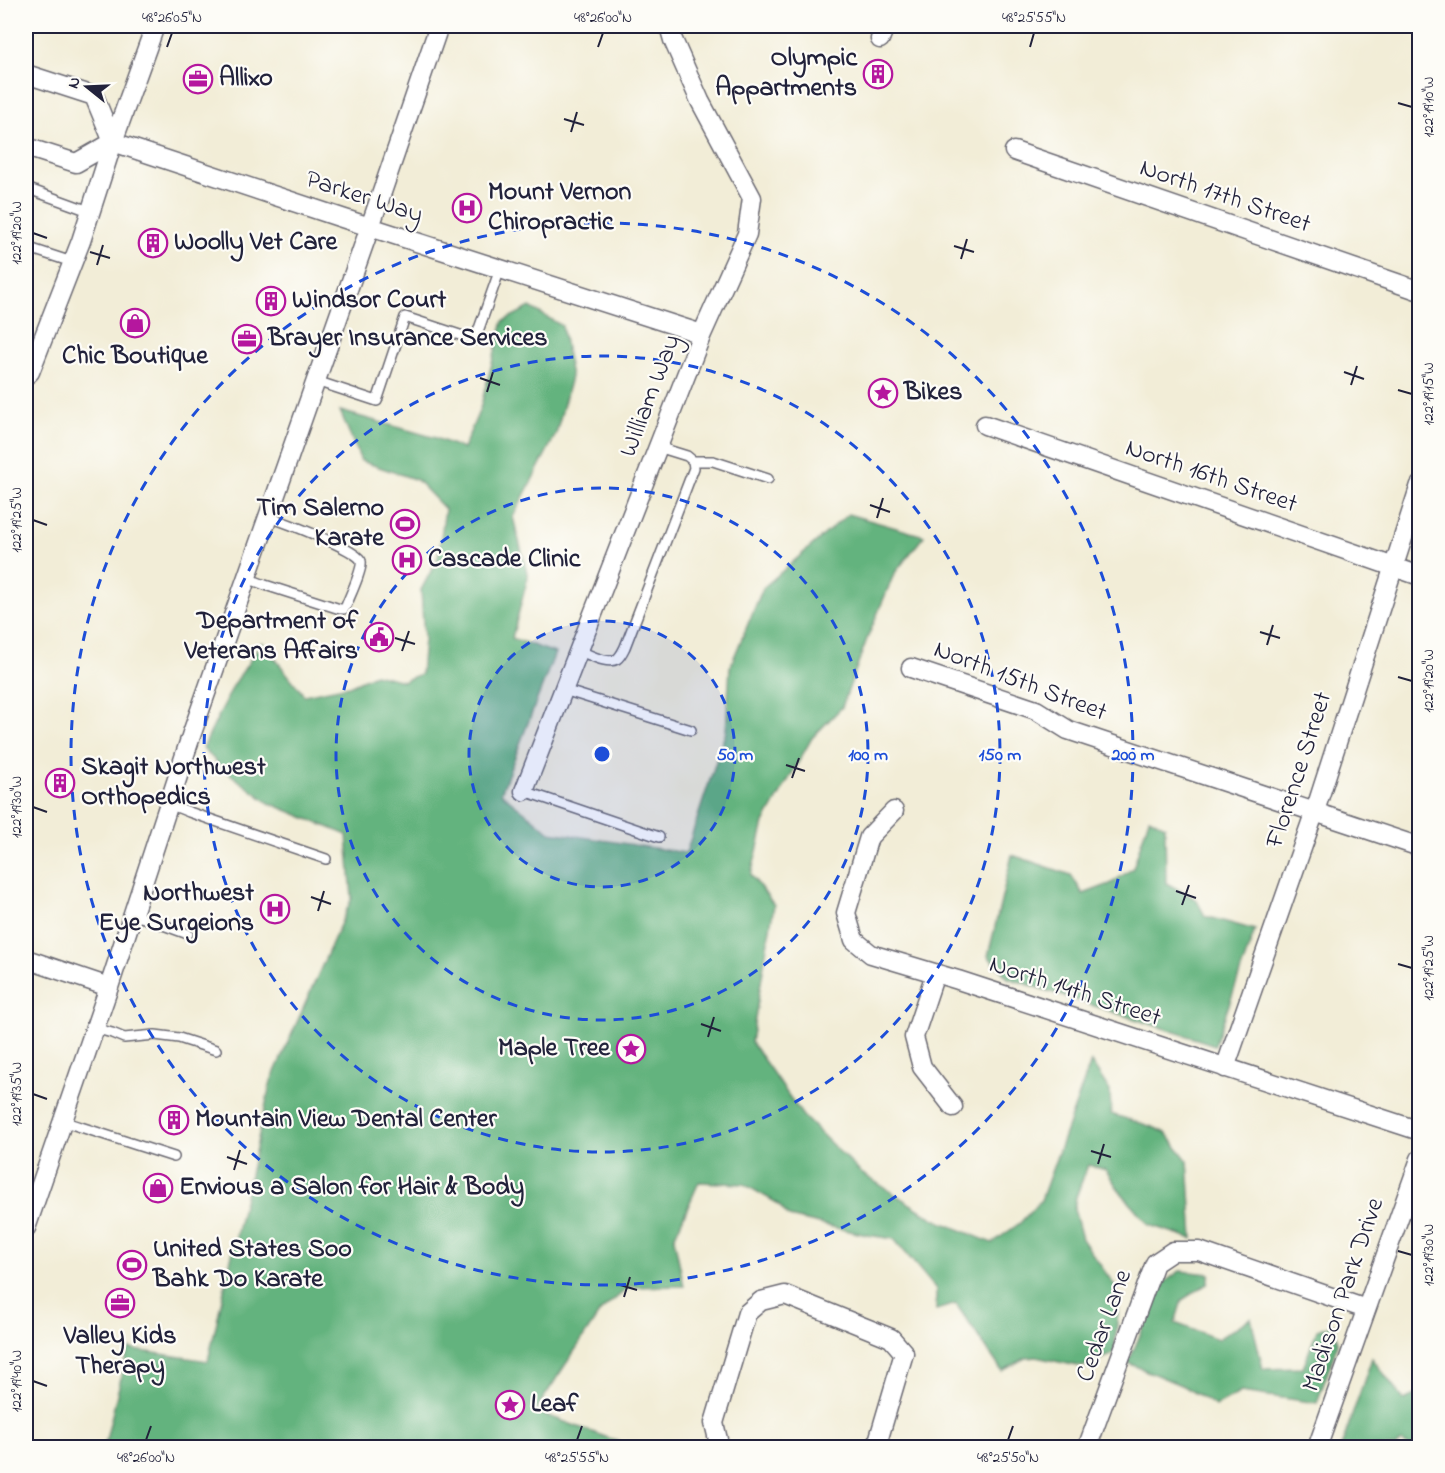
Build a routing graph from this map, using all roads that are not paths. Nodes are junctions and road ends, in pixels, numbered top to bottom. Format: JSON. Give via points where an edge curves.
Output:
{"nodes":[{"id":1,"x":155,"y":26,"type":"edge"},
{"id":2,"x":436,"y":26,"type":"edge"},
{"id":3,"x":669,"y":26,"type":"edge"},
{"id":4,"x":27,"y":80,"type":"edge"},
{"id":5,"x":113,"y":142,"type":"junction"},
{"id":6,"x":26,"y":147,"type":"edge"},
{"id":7,"x":1014,"y":151,"type":"dead end"},
{"id":8,"x":26,"y":188,"type":"edge"},
{"id":9,"x":90,"y":211,"type":"junction"},
{"id":10,"x":370,"y":227,"type":"junction"},
{"id":11,"x":26,"y":247,"type":"edge"},
{"id":12,"x":72,"y":262,"type":"junction"},
{"id":13,"x":500,"y":269,"type":"junction"},
{"id":14,"x":1419,"y":291,"type":"edge"},
{"id":15,"x":702,"y":334,"type":"junction"},
{"id":16,"x":26,"y":375,"type":"edge"},
{"id":17,"x":316,"y":381,"type":"junction"},
{"id":18,"x":985,"y":425,"type":"dead end"},
{"id":19,"x":658,"y":447,"type":"junction"},
{"id":20,"x":693,"y":460,"type":"junction"},
{"id":21,"x":768,"y":479,"type":"dead end"},
{"id":22,"x":1419,"y":485,"type":"edge"},
{"id":23,"x":268,"y":517,"type":"junction"},
{"id":24,"x":1392,"y":567,"type":"junction"},
{"id":25,"x":1419,"y":576,"type":"edge"},
{"id":26,"x":247,"y":578,"type":"junction"},
{"id":27,"x":579,"y":651,"type":"junction"},
{"id":28,"x":911,"y":668,"type":"dead end"},
{"id":29,"x":564,"y":690,"type":"junction"},
{"id":30,"x":691,"y":730,"type":"dead end"},
{"id":31,"x":524,"y":791,"type":"joint"},
{"id":32,"x":169,"y":804,"type":"junction"},
{"id":33,"x":894,"y":811,"type":"dead end"},
{"id":34,"x":1315,"y":811,"type":"junction"},
{"id":35,"x":659,"y":837,"type":"dead end"},
{"id":36,"x":1419,"y":846,"type":"edge"},
{"id":37,"x":326,"y":859,"type":"dead end"},
{"id":38,"x":133,"y":914,"type":"junction"},
{"id":39,"x":188,"y":934,"type":"dead end"},
{"id":40,"x":26,"y":959,"type":"edge"},
{"id":41,"x":935,"y":974,"type":"junction"},
{"id":42,"x":109,"y":987,"type":"junction"},
{"id":43,"x":94,"y":1028,"type":"junction"},
{"id":44,"x":216,"y":1050,"type":"dead end"},
{"id":45,"x":1225,"y":1068,"type":"junction"},
{"id":46,"x":953,"y":1107,"type":"dead end"},
{"id":47,"x":63,"y":1121,"type":"junction"},
{"id":48,"x":1419,"y":1131,"type":"edge"},
{"id":49,"x":174,"y":1156,"type":"dead end"},
{"id":50,"x":1419,"y":1159,"type":"edge"},
{"id":51,"x":26,"y":1228,"type":"edge"},
{"id":52,"x":1366,"y":1309,"type":"junction"},
{"id":53,"x":720,"y":1448,"type":"edge"},
{"id":54,"x":876,"y":1448,"type":"edge"},
{"id":55,"x":1087,"y":1448,"type":"edge"},
{"id":56,"x":1317,"y":1448,"type":"edge"}],
"edges":[{"from":1,"to":5,"type":"street"},
{"from":2,"to":10,"type":"street"},
{"from":3,"to":15,"type":"street","name":"William Way","via":[[700,101],[752,198],[747,234]]},
{"from":4,"to":5,"type":"street","via":[[94,96]]},
{"from":5,"to":6,"type":"street","via":[[76,163]]},
{"from":5,"to":9,"type":"street"},
{"from":5,"to":10,"type":"street","name":"Parker Way"},
{"from":7,"to":14,"type":"street","name":"North 17th Street"},
{"from":8,"to":9,"type":"lane"},
{"from":9,"to":12,"type":"street"},
{"from":10,"to":13,"type":"street","name":"Parker Way"},
{"from":10,"to":17,"type":"street"},
{"from":11,"to":12,"type":"lane"},
{"from":12,"to":16,"type":"street"},
{"from":13,"to":15,"type":"street","name":"Parker Way"},
{"from":13,"to":17,"type":"lane","via":[[475,340],[405,317],[377,401]]},
{"from":15,"to":19,"type":"street","name":"William Way"},
{"from":17,"to":23,"type":"street"},
{"from":18,"to":24,"type":"street","name":"North 16th Street"},
{"from":19,"to":20,"type":"lane"},
{"from":19,"to":27,"type":"street","name":"William Way"},
{"from":20,"to":21,"type":"lane","via":[[713,461]]},
{"from":20,"to":27,"type":"lane","via":[[687,486],[621,655],[608,661]]},
{"from":22,"to":24,"type":"street","name":"Florence Street"},
{"from":23,"to":26,"type":"street"},
{"from":23,"to":26,"type":"lane","via":[[346,549],[359,557],[361,568],[344,609]]},
{"from":24,"to":25,"type":"street","name":"North 16th Street"},
{"from":24,"to":34,"type":"street","name":"Florence Street"},
{"from":26,"to":32,"type":"street"},
{"from":27,"to":29,"type":"street","name":"William Way"},
{"from":28,"to":34,"type":"street","name":"North 15th Street","via":[[1036,710],[1068,730]]},
{"from":29,"to":30,"type":"lane"},
{"from":29,"to":31,"type":"street","name":"William Way"},
{"from":31,"to":35,"type":"lane"},
{"from":32,"to":37,"type":"lane"},
{"from":32,"to":38,"type":"street"},
{"from":33,"to":41,"type":"street","name":"North 14th Street","via":[[869,837],[846,913],[854,940],[871,954]]},
{"from":34,"to":36,"type":"street","name":"North 15th Street"},
{"from":34,"to":45,"type":"street","name":"Florence Street"},
{"from":38,"to":39,"type":"lane"},
{"from":38,"to":42,"type":"street"},
{"from":40,"to":42,"type":"street"},
{"from":41,"to":45,"type":"street","name":"North 14th Street"},
{"from":41,"to":46,"type":"street","via":[[914,1037],[922,1067]]},
{"from":42,"to":43,"type":"street"},
{"from":43,"to":44,"type":"lane","via":[[124,1038],[179,1038]]},
{"from":43,"to":47,"type":"street"},
{"from":45,"to":48,"type":"street","name":"North 14th Street"},
{"from":47,"to":49,"type":"lane"},
{"from":47,"to":51,"type":"street"},
{"from":50,"to":52,"type":"street","name":"Madison Park Drive"},
{"from":52,"to":55,"type":"street","name":"Cedar Lane","via":[[1199,1251],[1173,1251],[1155,1263]]},
{"from":52,"to":56,"type":"street","name":"Madison Park Drive"},
{"from":53,"to":54,"type":"street","via":[[714,1423],[747,1313],[761,1301],[785,1295],[891,1338],[904,1353]]}]}
